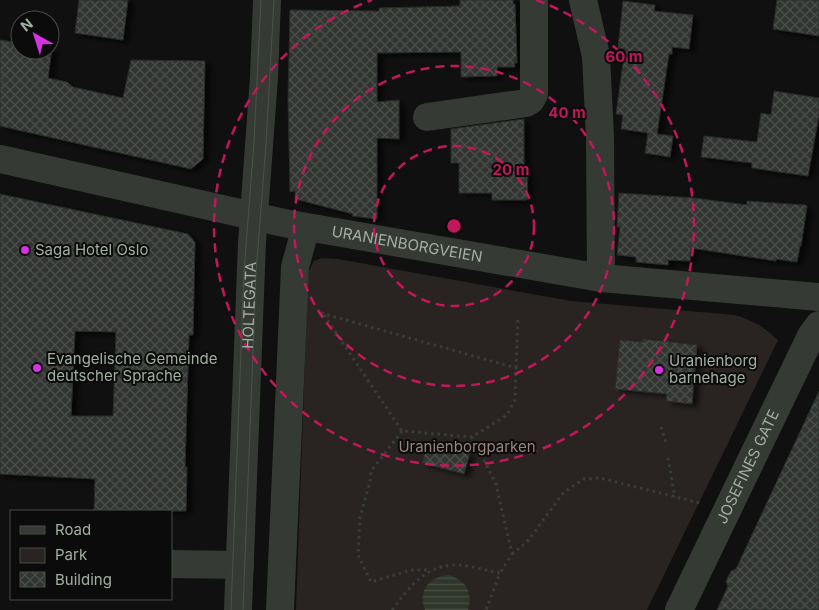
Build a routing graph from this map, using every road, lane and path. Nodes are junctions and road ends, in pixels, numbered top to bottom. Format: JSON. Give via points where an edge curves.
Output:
{"nodes":[{"id":1,"x":267,"y":0,"type":"edge"},
{"id":2,"x":534,"y":0,"type":"edge"},
{"id":3,"x":583,"y":0,"type":"edge"},
{"id":4,"x":426,"y":117,"type":"dead end"},
{"id":5,"x":0,"y":159,"type":"edge"},
{"id":6,"x":254,"y":216,"type":"junction"},
{"id":7,"x":306,"y":227,"type":"junction"},
{"id":8,"x":601,"y":278,"type":"junction"},
{"id":9,"x":819,"y":298,"type":"edge"},
{"id":10,"x":294,"y":299,"type":"junction"},
{"id":11,"x":323,"y":314,"type":"junction"},
{"id":12,"x":518,"y":316,"type":"dead end"},
{"id":13,"x":819,"y":326,"type":"edge"},
{"id":14,"x":516,"y":368,"type":"junction"},
{"id":15,"x":661,"y":427,"type":"dead end"},
{"id":16,"x":402,"y":431,"type":"junction"},
{"id":17,"x":472,"y":437,"type":"junction"},
{"id":18,"x":667,"y":446,"type":"dead end"},
{"id":19,"x":668,"y":458,"type":"dead end"},
{"id":20,"x":675,"y":497,"type":"junction"},
{"id":21,"x":728,"y":510,"type":"junction"},
{"id":22,"x":512,"y":554,"type":"junction"},
{"id":23,"x":172,"y":564,"type":"edge"},
{"id":24,"x":240,"y":565,"type":"junction"},
{"id":25,"x":430,"y":570,"type":"junction"},
{"id":26,"x":500,"y":573,"type":"junction"},
{"id":27,"x":238,"y":610,"type":"edge"},
{"id":28,"x":280,"y":610,"type":"edge"},
{"id":29,"x":392,"y":610,"type":"edge"},
{"id":30,"x":486,"y":610,"type":"edge"},
{"id":31,"x":679,"y":610,"type":"edge"}],
"edges":[{"from":1,"to":6,"type":"street","name":"HOLTEGATA"},
{"from":2,"to":4,"type":"street","via":[[534,94],[530,100]]},
{"from":3,"to":8,"type":"street","via":[[596,56]]},
{"from":5,"to":6,"type":"street","name":"URANIENBORGVEIEN"},
{"from":6,"to":7,"type":"street","name":"URANIENBORGVEIEN"},
{"from":6,"to":24,"type":"street","name":"HOLTEGATA"},
{"from":7,"to":8,"type":"street","name":"URANIENBORGVEIEN"},
{"from":7,"to":10,"type":"street","via":[[295,267]]},
{"from":8,"to":9,"type":"street","name":"URANIENBORGVEIEN"},
{"from":10,"to":11,"type":"path"},
{"from":10,"to":28,"type":"street"},
{"from":11,"to":14,"type":"path"},
{"from":11,"to":16,"type":"path"},
{"from":12,"to":14,"type":"path"},
{"from":13,"to":21,"type":"street","name":"JOSEFINES GATE","via":[[811,336]]},
{"from":14,"to":17,"type":"path","via":[[515,400],[507,415]]},
{"from":15,"to":18,"type":"path"},
{"from":16,"to":17,"type":"path"},
{"from":16,"to":25,"type":"path","via":[[371,471],[360,517],[358,556],[371,582],[411,570]]},
{"from":17,"to":22,"type":"path","via":[[496,484]]},
{"from":19,"to":20,"type":"path"},
{"from":20,"to":21,"type":"path"},
{"from":20,"to":22,"type":"path","via":[[600,478],[584,479],[564,492],[527,542]]},
{"from":21,"to":31,"type":"street","name":"JOSEFINES GATE"},
{"from":22,"to":26,"type":"path"},
{"from":23,"to":24,"type":"street"},
{"from":24,"to":27,"type":"street","name":"HOLTEGATA"},
{"from":25,"to":26,"type":"path","via":[[455,564]]},
{"from":25,"to":29,"type":"path"},
{"from":26,"to":30,"type":"path"}]}
